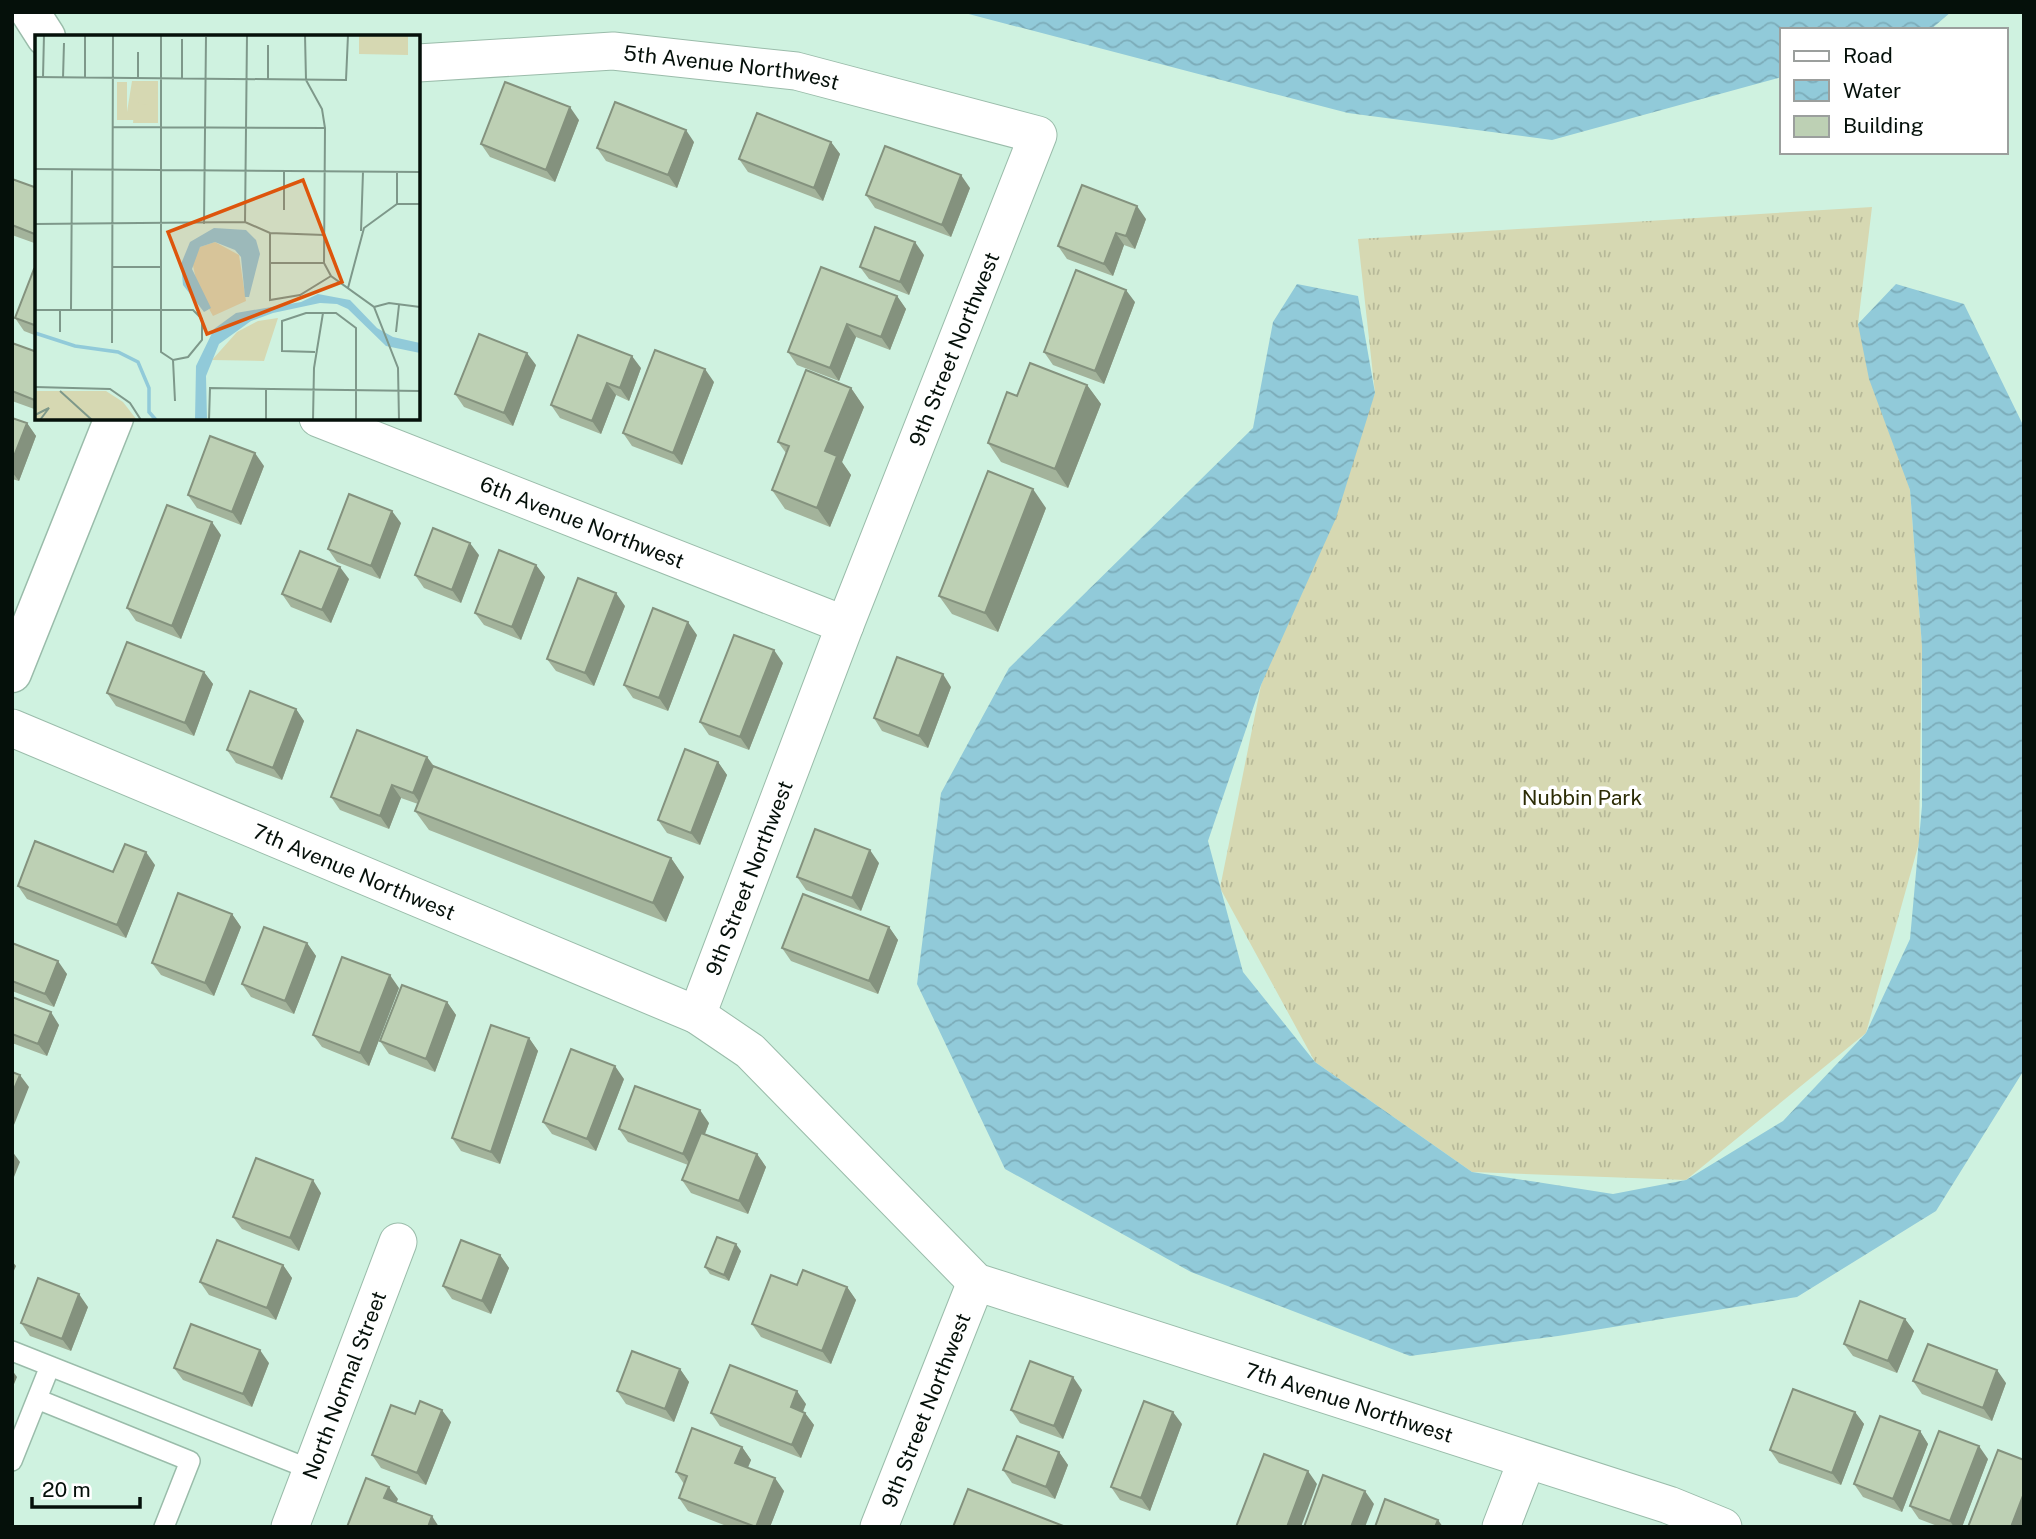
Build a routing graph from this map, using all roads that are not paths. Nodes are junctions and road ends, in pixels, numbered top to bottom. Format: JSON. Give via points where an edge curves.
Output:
{"nodes":[{"id":1,"x":30,"y":12,"type":"edge"},
{"id":2,"x":45,"y":35,"type":"edge"},
{"id":3,"x":420,"y":63,"type":"edge"},
{"id":4,"x":1038,"y":135,"type":"joint"},
{"id":5,"x":113,"y":420,"type":"edge"},
{"id":6,"x":323,"y":420,"type":"edge"},
{"id":7,"x":845,"y":625,"type":"junction"},
{"id":8,"x":12,"y":673,"type":"edge"},
{"id":9,"x":12,"y":728,"type":"edge"},
{"id":10,"x":697,"y":1016,"type":"junction"},
{"id":11,"x":398,"y":1242,"type":"dead end"},
{"id":12,"x":976,"y":1282,"type":"junction"},
{"id":13,"x":12,"y":1351,"type":"edge"},
{"id":14,"x":50,"y":1366,"type":"junction"},
{"id":15,"x":37,"y":1399,"type":"junction"},
{"id":16,"x":1527,"y":1460,"type":"junction"},
{"id":17,"x":12,"y":1461,"type":"edge"},
{"id":18,"x":312,"y":1470,"type":"junction"},
{"id":19,"x":164,"y":1527,"type":"edge"},
{"id":20,"x":290,"y":1527,"type":"edge"},
{"id":21,"x":879,"y":1527,"type":"edge"},
{"id":22,"x":1501,"y":1527,"type":"edge"},
{"id":23,"x":1723,"y":1527,"type":"edge"}],
"edges":[{"from":1,"to":2,"type":"street"},
{"from":3,"to":4,"type":"street","name":"5th Avenue Northwest","via":[[613,51],[796,71]]},
{"from":4,"to":7,"type":"street","name":"9th Street Northwest"},
{"from":5,"to":8,"type":"street"},
{"from":6,"to":7,"type":"street","name":"6th Avenue Northwest"},
{"from":7,"to":10,"type":"street","name":"9th Street Northwest"},
{"from":9,"to":10,"type":"street","name":"7th Avenue Northwest"},
{"from":10,"to":12,"type":"street","via":[[750,1051]]},
{"from":11,"to":18,"type":"street","name":"North Normal Street"},
{"from":12,"to":16,"type":"street","name":"7th Avenue Northwest"},
{"from":12,"to":21,"type":"street","name":"9th Street Northwest"},
{"from":13,"to":14,"type":"lane"},
{"from":14,"to":15,"type":"lane"},
{"from":14,"to":18,"type":"lane"},
{"from":15,"to":17,"type":"lane"},
{"from":15,"to":19,"type":"lane","via":[[190,1461]]},
{"from":16,"to":22,"type":"street"},
{"from":16,"to":23,"type":"street","name":"7th Avenue Northwest"},
{"from":18,"to":20,"type":"street","name":"North Normal Street"}]}
